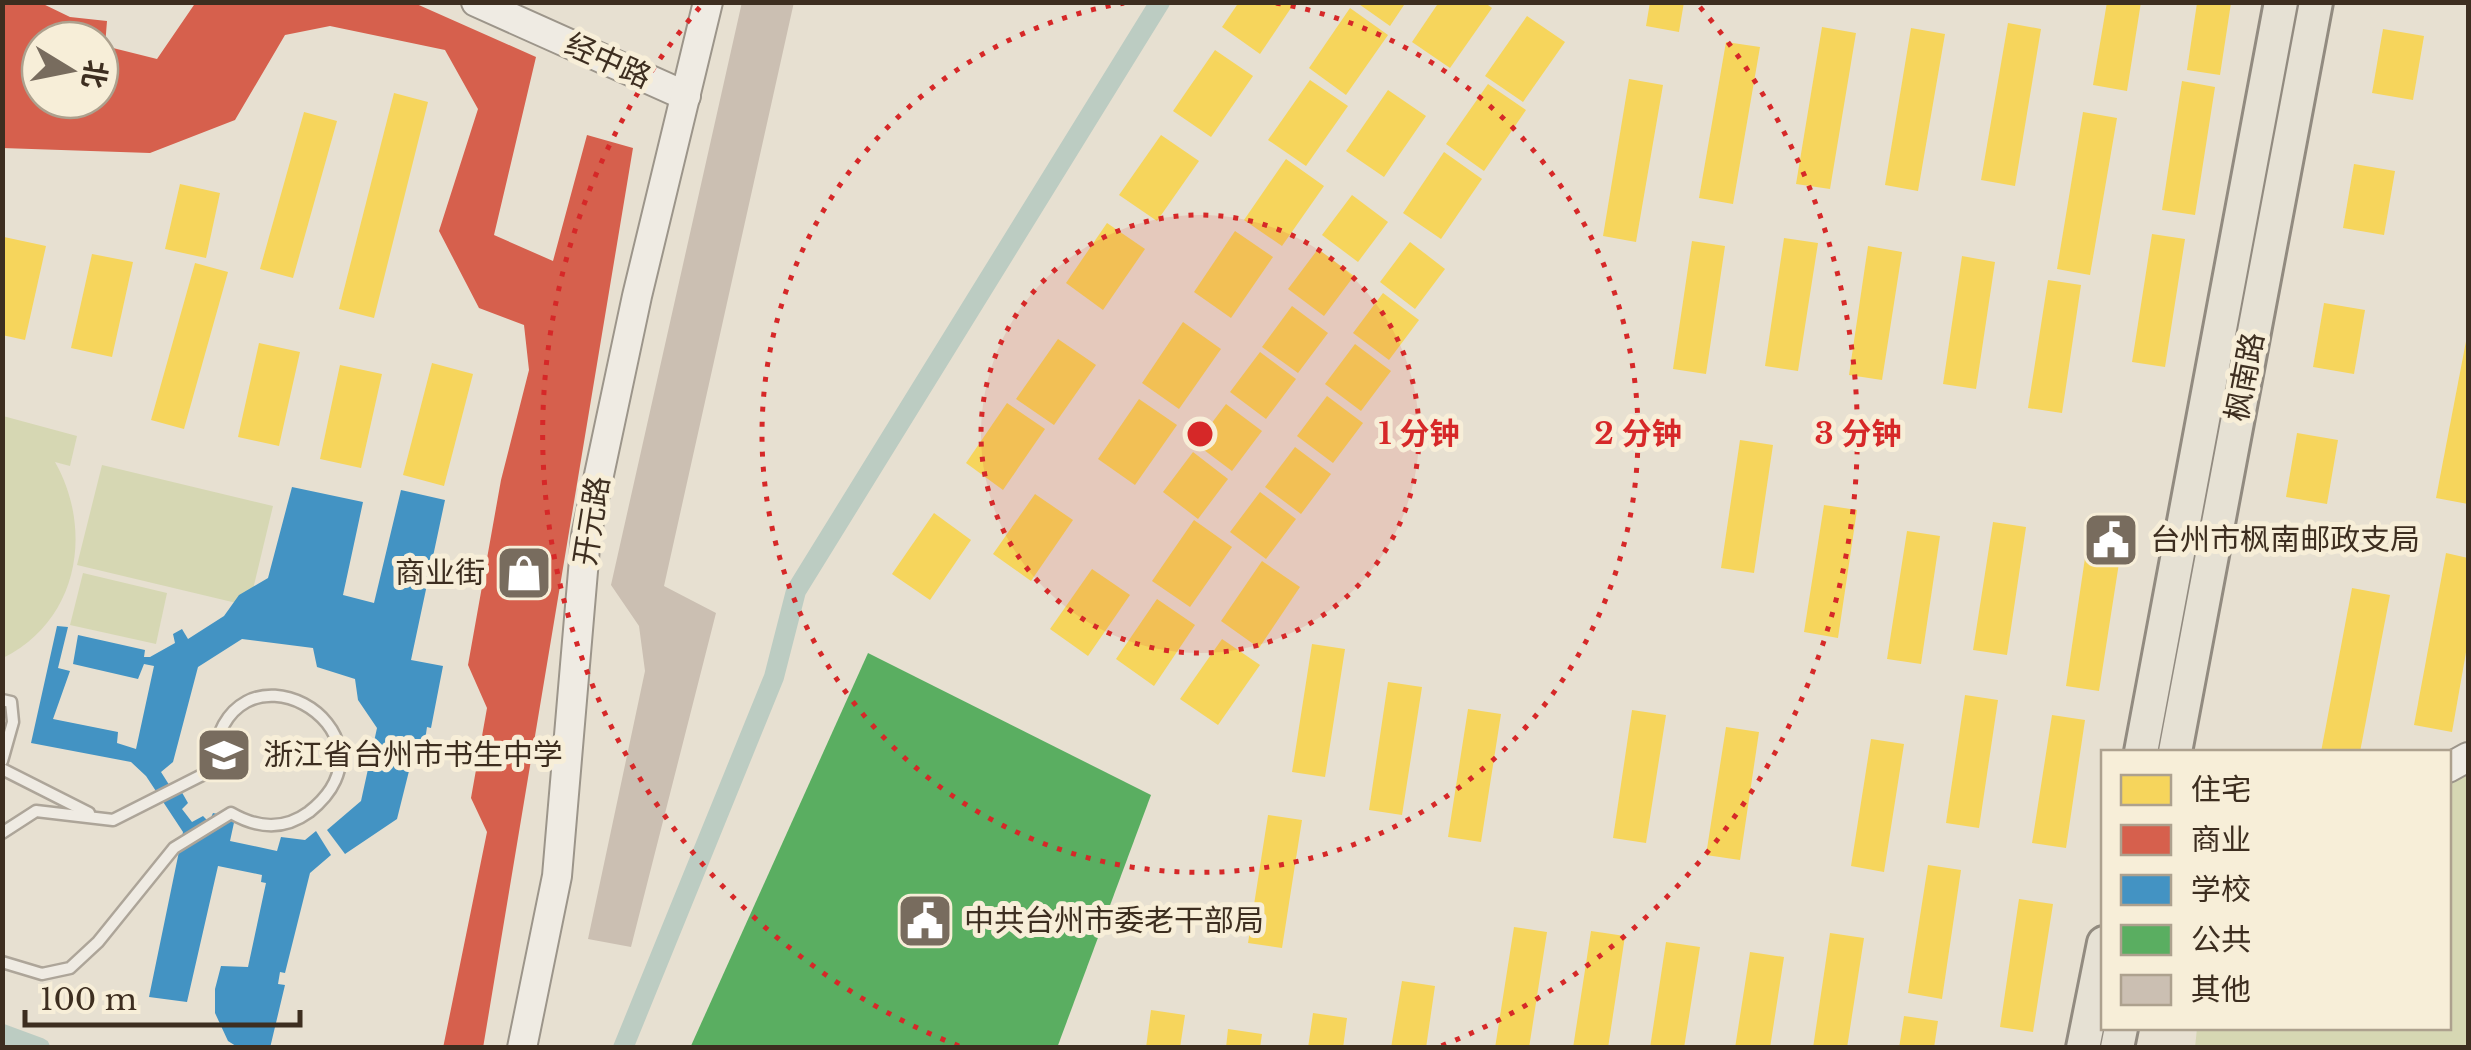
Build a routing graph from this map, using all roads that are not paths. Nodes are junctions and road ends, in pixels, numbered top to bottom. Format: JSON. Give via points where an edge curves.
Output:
{"nodes":[{"id":1,"x":476,"y":2,"type":"edge"},
{"id":2,"x":708,"y":2,"type":"edge"},
{"id":3,"x":2281,"y":2,"type":"edge"},
{"id":4,"x":2316,"y":2,"type":"edge"},
{"id":5,"x":686,"y":96,"type":"junction"},
{"id":6,"x":2,"y":700,"type":"edge"},
{"id":7,"x":2141,"y":750,"type":"edge"},
{"id":8,"x":2175,"y":750,"type":"edge"},
{"id":9,"x":2,"y":762,"type":"edge"},
{"id":10,"x":2,"y":770,"type":"edge"},
{"id":11,"x":90,"y":814,"type":"junction"},
{"id":12,"x":2,"y":833,"type":"edge"},
{"id":13,"x":2101,"y":958,"type":"edge"},
{"id":14,"x":2,"y":962,"type":"edge"},
{"id":15,"x":522,"y":1048,"type":"edge"},
{"id":16,"x":2083,"y":1048,"type":"edge"}],
"edges":[{"from":1,"to":5,"type":"main road","name":"经中路"},
{"from":2,"to":5,"type":"main road","name":"开元路"},
{"from":3,"to":7,"type":"main road","name":"枫南路"},
{"from":4,"to":8,"type":"main road","name":"枫南路"},
{"from":5,"to":15,"type":"main road","name":"开元路","via":[[586,536],[557,876]]},
{"from":6,"to":9,"type":"lane","via":[[11,702],[13,722]]},
{"from":10,"to":11,"type":"lane"},
{"from":11,"to":12,"type":"lane","via":[[36,810]]},
{"from":11,"to":14,"type":"lane","via":[[113,820],[212,770],[221,727],[249,698],[282,694],[303,700],[320,712],[335,739],[342,768],[330,794],[302,817],[274,827],[231,813],[174,848],[70,968],[42,974]]},
{"from":13,"to":16,"type":"main road"}]}
